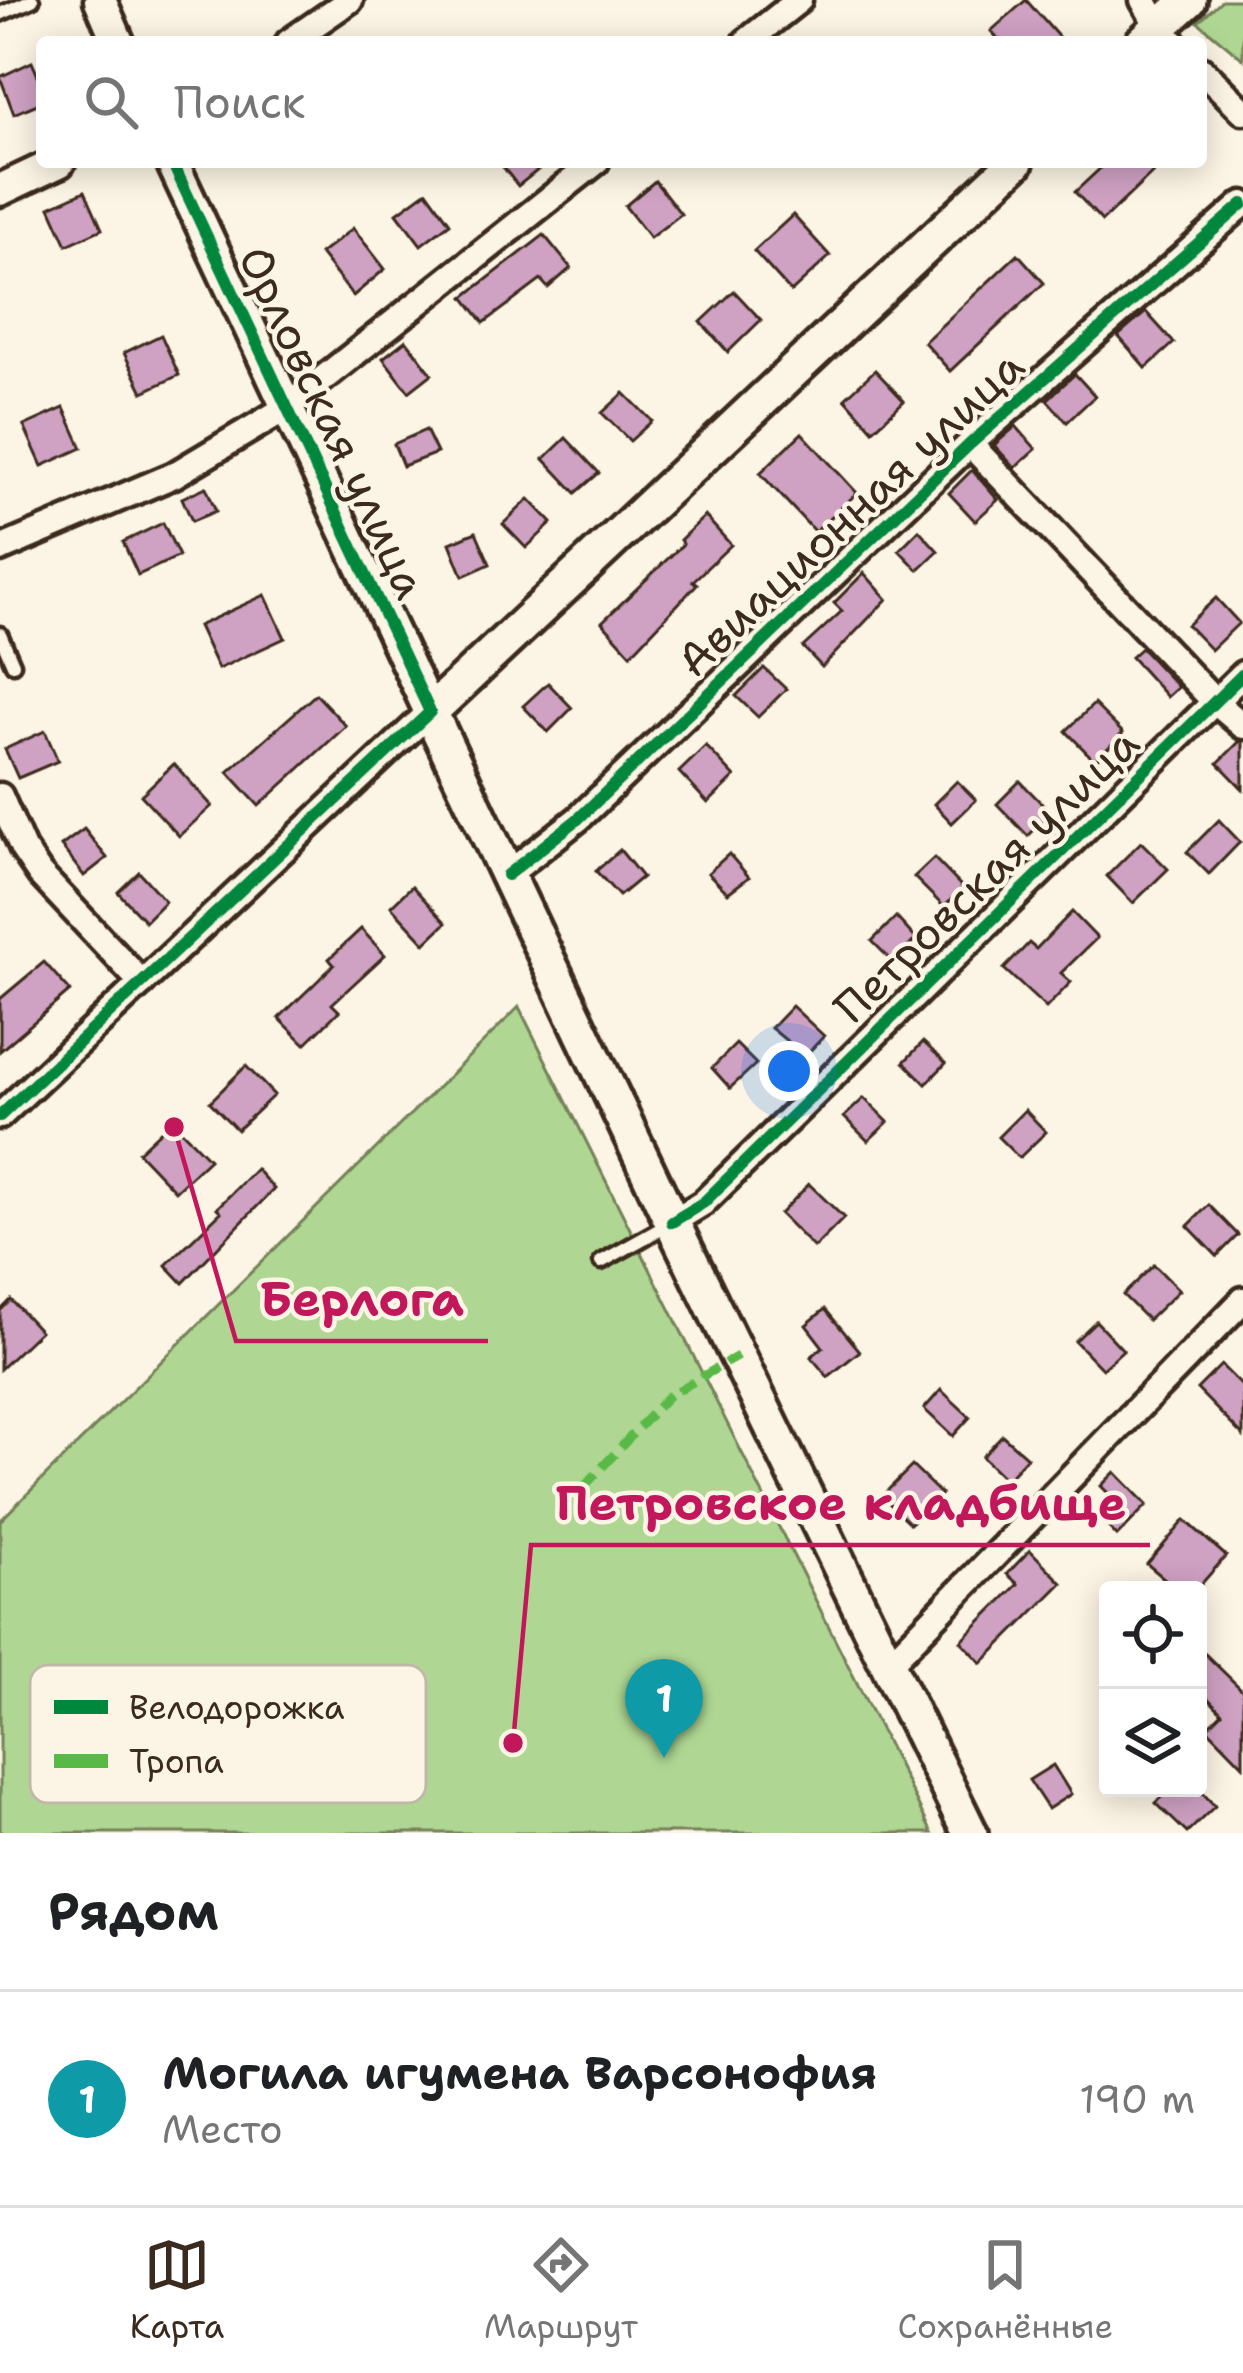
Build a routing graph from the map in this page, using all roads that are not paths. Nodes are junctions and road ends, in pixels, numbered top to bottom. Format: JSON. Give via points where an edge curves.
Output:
{"nodes":[{"id":1,"x":32,"y":0,"type":"edge"},
{"id":2,"x":100,"y":0,"type":"edge"},
{"id":3,"x":350,"y":0,"type":"edge"},
{"id":4,"x":799,"y":0,"type":"edge"},
{"id":5,"x":1189,"y":0,"type":"edge"},
{"id":6,"x":0,"y":14,"type":"edge"},
{"id":7,"x":1155,"y":28,"type":"edge"},
{"id":8,"x":115,"y":36,"type":"edge"},
{"id":9,"x":298,"y":36,"type":"edge"},
{"id":10,"x":754,"y":36,"type":"edge"},
{"id":11,"x":1207,"y":75,"type":"edge"},
{"id":12,"x":1243,"y":111,"type":"edge"},
{"id":13,"x":43,"y":168,"type":"edge"},
{"id":14,"x":175,"y":168,"type":"edge"},
{"id":15,"x":588,"y":168,"type":"edge"},
{"id":16,"x":1010,"y":168,"type":"edge"},
{"id":17,"x":2,"y":183,"type":"edge"},
{"id":18,"x":1243,"y":204,"type":"edge"},
{"id":19,"x":286,"y":407,"type":"junction"},
{"id":20,"x":970,"y":444,"type":"junction"},
{"id":21,"x":0,"y":549,"type":"edge"},
{"id":22,"x":0,"y":634,"type":"edge"},
{"id":23,"x":13,"y":664,"type":"dead end"},
{"id":24,"x":1243,"y":674,"type":"edge"},
{"id":25,"x":1214,"y":701,"type":"junction"},
{"id":26,"x":430,"y":712,"type":"junction"},
{"id":27,"x":1243,"y":725,"type":"edge"},
{"id":28,"x":0,"y":796,"type":"edge"},
{"id":29,"x":507,"y":875,"type":"junction"},
{"id":30,"x":142,"y":983,"type":"junction"},
{"id":31,"x":0,"y":1117,"type":"edge"},
{"id":32,"x":672,"y":1222,"type":"junction"},
{"id":33,"x":601,"y":1262,"type":"dead end"},
{"id":34,"x":1243,"y":1300,"type":"edge"},
{"id":35,"x":887,"y":1666,"type":"junction"},
{"id":36,"x":970,"y":1833,"type":"edge"}],
"edges":[{"from":1,"to":6,"type":"lane"},
{"from":2,"to":8,"type":"street"},
{"from":3,"to":9,"type":"street"},
{"from":4,"to":10,"type":"street"},
{"from":5,"to":7,"type":"main road"},
{"from":11,"to":12,"type":"street"},
{"from":13,"to":17,"type":"street"},
{"from":14,"to":19,"type":"street","name":"Орловская улица"},
{"from":15,"to":19,"type":"street"},
{"from":16,"to":26,"type":"main road"},
{"from":18,"to":20,"type":"street","name":"Авиационная улица"},
{"from":19,"to":21,"type":"street","via":[[175,476]]},
{"from":19,"to":26,"type":"street","name":"Орловская улица"},
{"from":20,"to":25,"type":"street"},
{"from":20,"to":29,"type":"street","name":"Авиационная улица","via":[[578,819]]},
{"from":22,"to":23,"type":"lane"},
{"from":24,"to":25,"type":"street","name":"Петровская улица"},
{"from":25,"to":27,"type":"street"},
{"from":25,"to":32,"type":"street","name":"Петровская улица","via":[[703,1203]]},
{"from":26,"to":29,"type":"main road","name":"Орловская улица"},
{"from":26,"to":30,"type":"street"},
{"from":28,"to":30,"type":"street","via":[[40,874]]},
{"from":29,"to":32,"type":"main road","name":"Орловская улица"},
{"from":30,"to":31,"type":"street"},
{"from":32,"to":33,"type":"lane"},
{"from":32,"to":35,"type":"main road","name":"Орловская улица"},
{"from":34,"to":35,"type":"street"},
{"from":35,"to":36,"type":"main road","name":"Орловская улица"}]}
